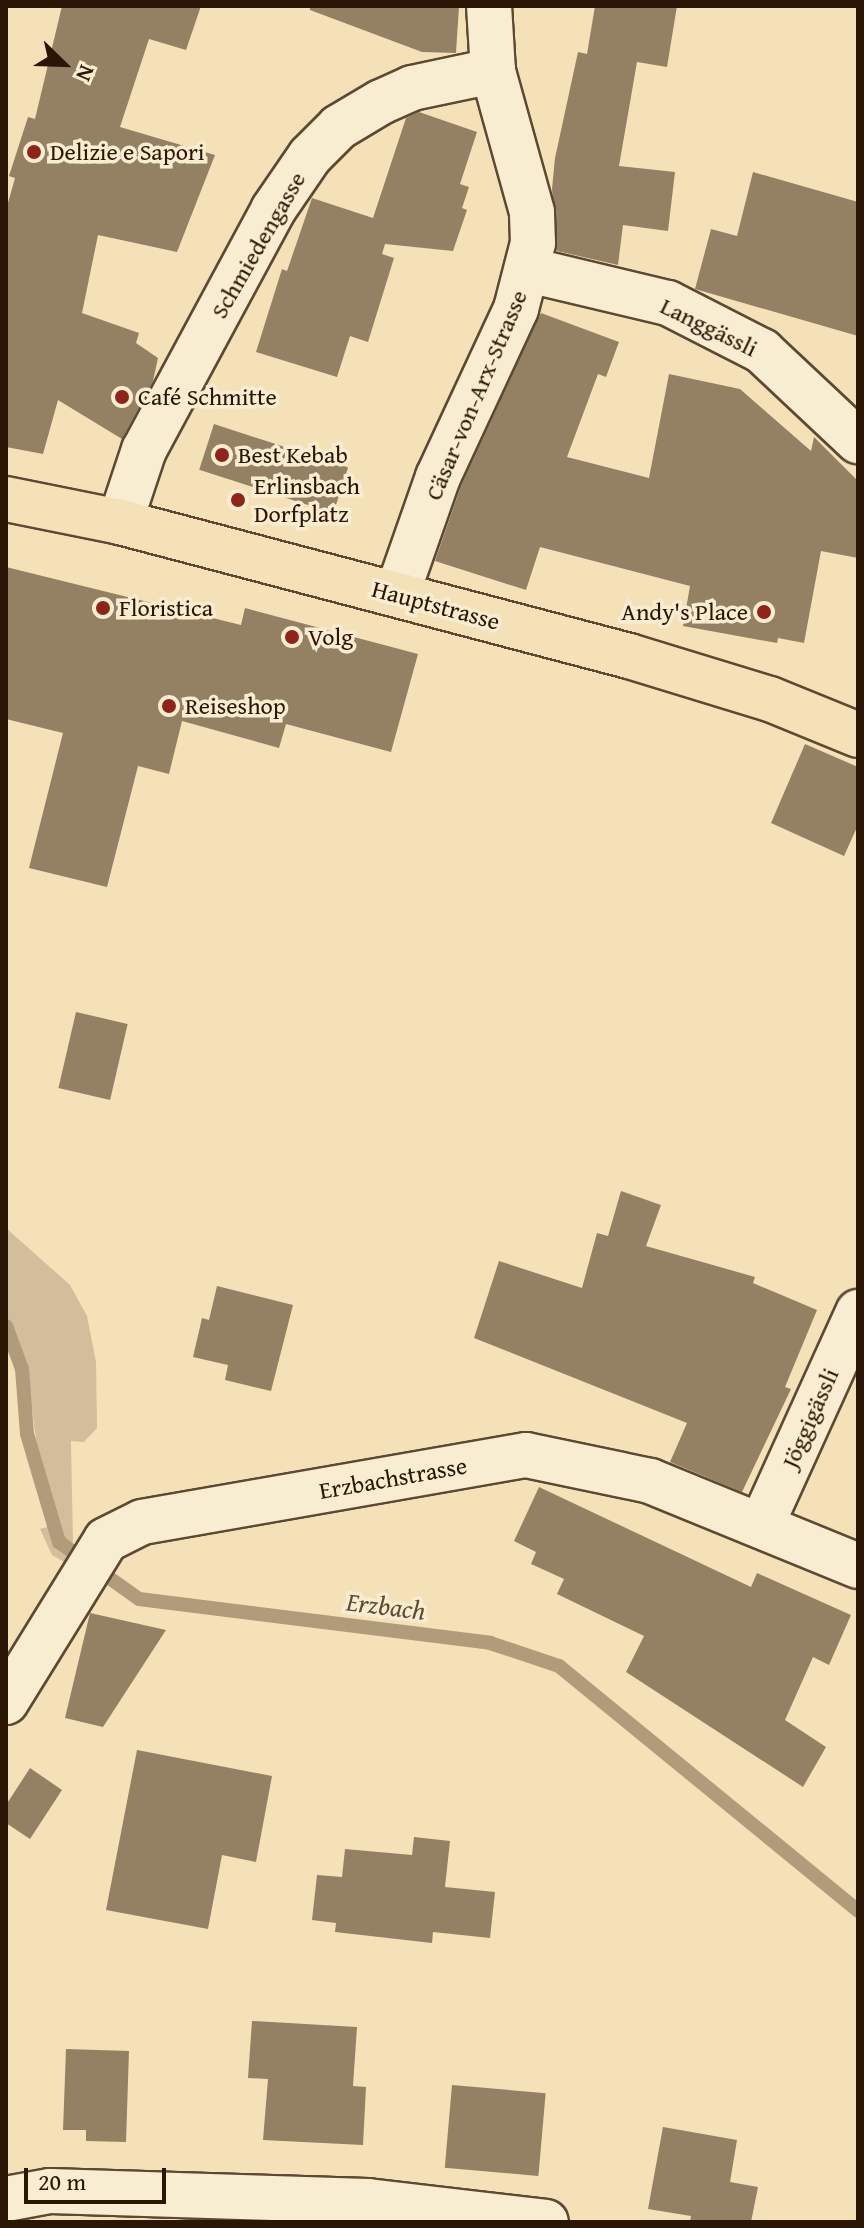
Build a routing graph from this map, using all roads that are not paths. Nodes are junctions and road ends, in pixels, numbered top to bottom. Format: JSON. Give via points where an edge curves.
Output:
{"nodes":[{"id":1,"x":489,"y":6,"type":"edge"},
{"id":2,"x":493,"y":71,"type":"junction"},
{"id":3,"x":529,"y":270,"type":"junction"},
{"id":4,"x":858,"y":441,"type":"edge"},
{"id":5,"x":6,"y":499,"type":"edge"},
{"id":6,"x":120,"y":522,"type":"junction"},
{"id":7,"x":397,"y":594,"type":"junction"},
{"id":8,"x":858,"y":735,"type":"edge"},
{"id":9,"x":858,"y":1312,"type":"edge"},
{"id":10,"x":762,"y":1524,"type":"junction"},
{"id":11,"x":858,"y":1566,"type":"edge"},
{"id":12,"x":6,"y":1702,"type":"edge"},
{"id":13,"x":6,"y":2199,"type":"edge"},
{"id":14,"x":546,"y":2222,"type":"edge"}],
"edges":[{"from":1,"to":2,"type":"street","name":"Cäsar-von-Arx-Strasse"},
{"from":2,"to":3,"type":"street","name":"Cäsar-von-Arx-Strasse","via":[[532,212]]},
{"from":2,"to":6,"type":"street","name":"Schmiedengasse","via":[[402,93],[339,127],[310,156],[273,210],[144,450]]},
{"from":3,"to":4,"type":"street","name":"Langgässli","via":[[668,303],[762,351]]},
{"from":3,"to":7,"type":"street","name":"Cäsar-von-Arx-Strasse","via":[[438,477]]},
{"from":5,"to":6,"type":"main road","name":"Hauptstrasse"},
{"from":6,"to":7,"type":"main road","name":"Hauptstrasse"},
{"from":7,"to":8,"type":"main road","name":"Hauptstrasse","via":[[657,664],[770,699]]},
{"from":9,"to":10,"type":"street","name":"Jöggigässli"},
{"from":10,"to":11,"type":"street","name":"Erzbachstrasse"},
{"from":10,"to":12,"type":"street","name":"Erzbachstrasse","via":[[650,1481],[526,1455],[142,1522],[106,1540]]},
{"from":13,"to":14,"type":"street","via":[[50,2191],[368,2201]]}]}
